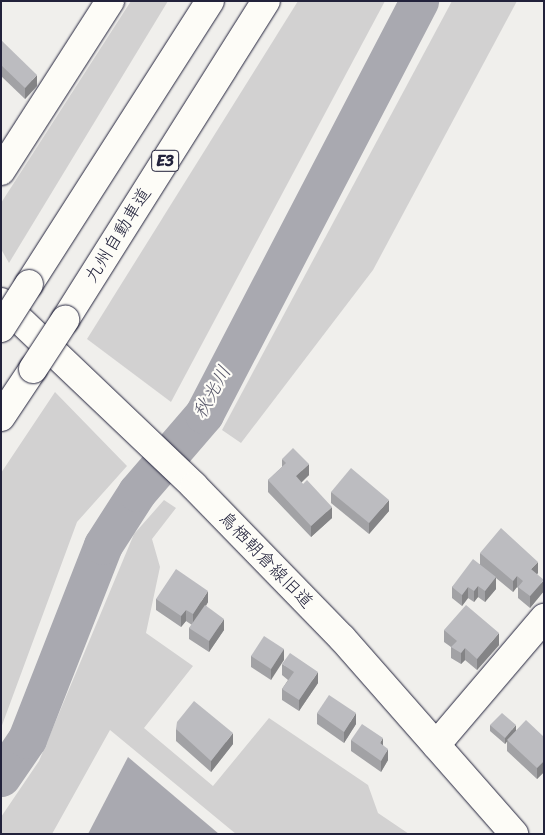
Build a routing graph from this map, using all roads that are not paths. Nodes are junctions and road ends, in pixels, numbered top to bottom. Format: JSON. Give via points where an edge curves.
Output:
{"nodes":[{"id":1,"x":110,"y":1,"type":"edge"},
{"id":2,"x":210,"y":1,"type":"edge"},
{"id":3,"x":266,"y":1,"type":"edge"},
{"id":4,"x":1,"y":171,"type":"edge"},
{"id":5,"x":1,"y":302,"type":"edge"},
{"id":6,"x":1,"y":328,"type":"edge"},
{"id":7,"x":1,"y":417,"type":"edge"},
{"id":8,"x":544,"y":618,"type":"edge"},
{"id":9,"x":436,"y":745,"type":"junction"},
{"id":10,"x":514,"y":834,"type":"edge"}],
"edges":[{"from":1,"to":4,"type":"main road"},
{"from":2,"to":6,"type":"main road","bridge":true},
{"from":3,"to":7,"type":"main road","name":"九州自動車道","number":"E3","bridge":true},
{"from":5,"to":9,"type":"main road","name":"鳥栖朝倉線旧道","via":[[194,486],[342,638]]},
{"from":8,"to":9,"type":"main road"},
{"from":9,"to":10,"type":"main road","name":"鳥栖朝倉線旧道"}]}
